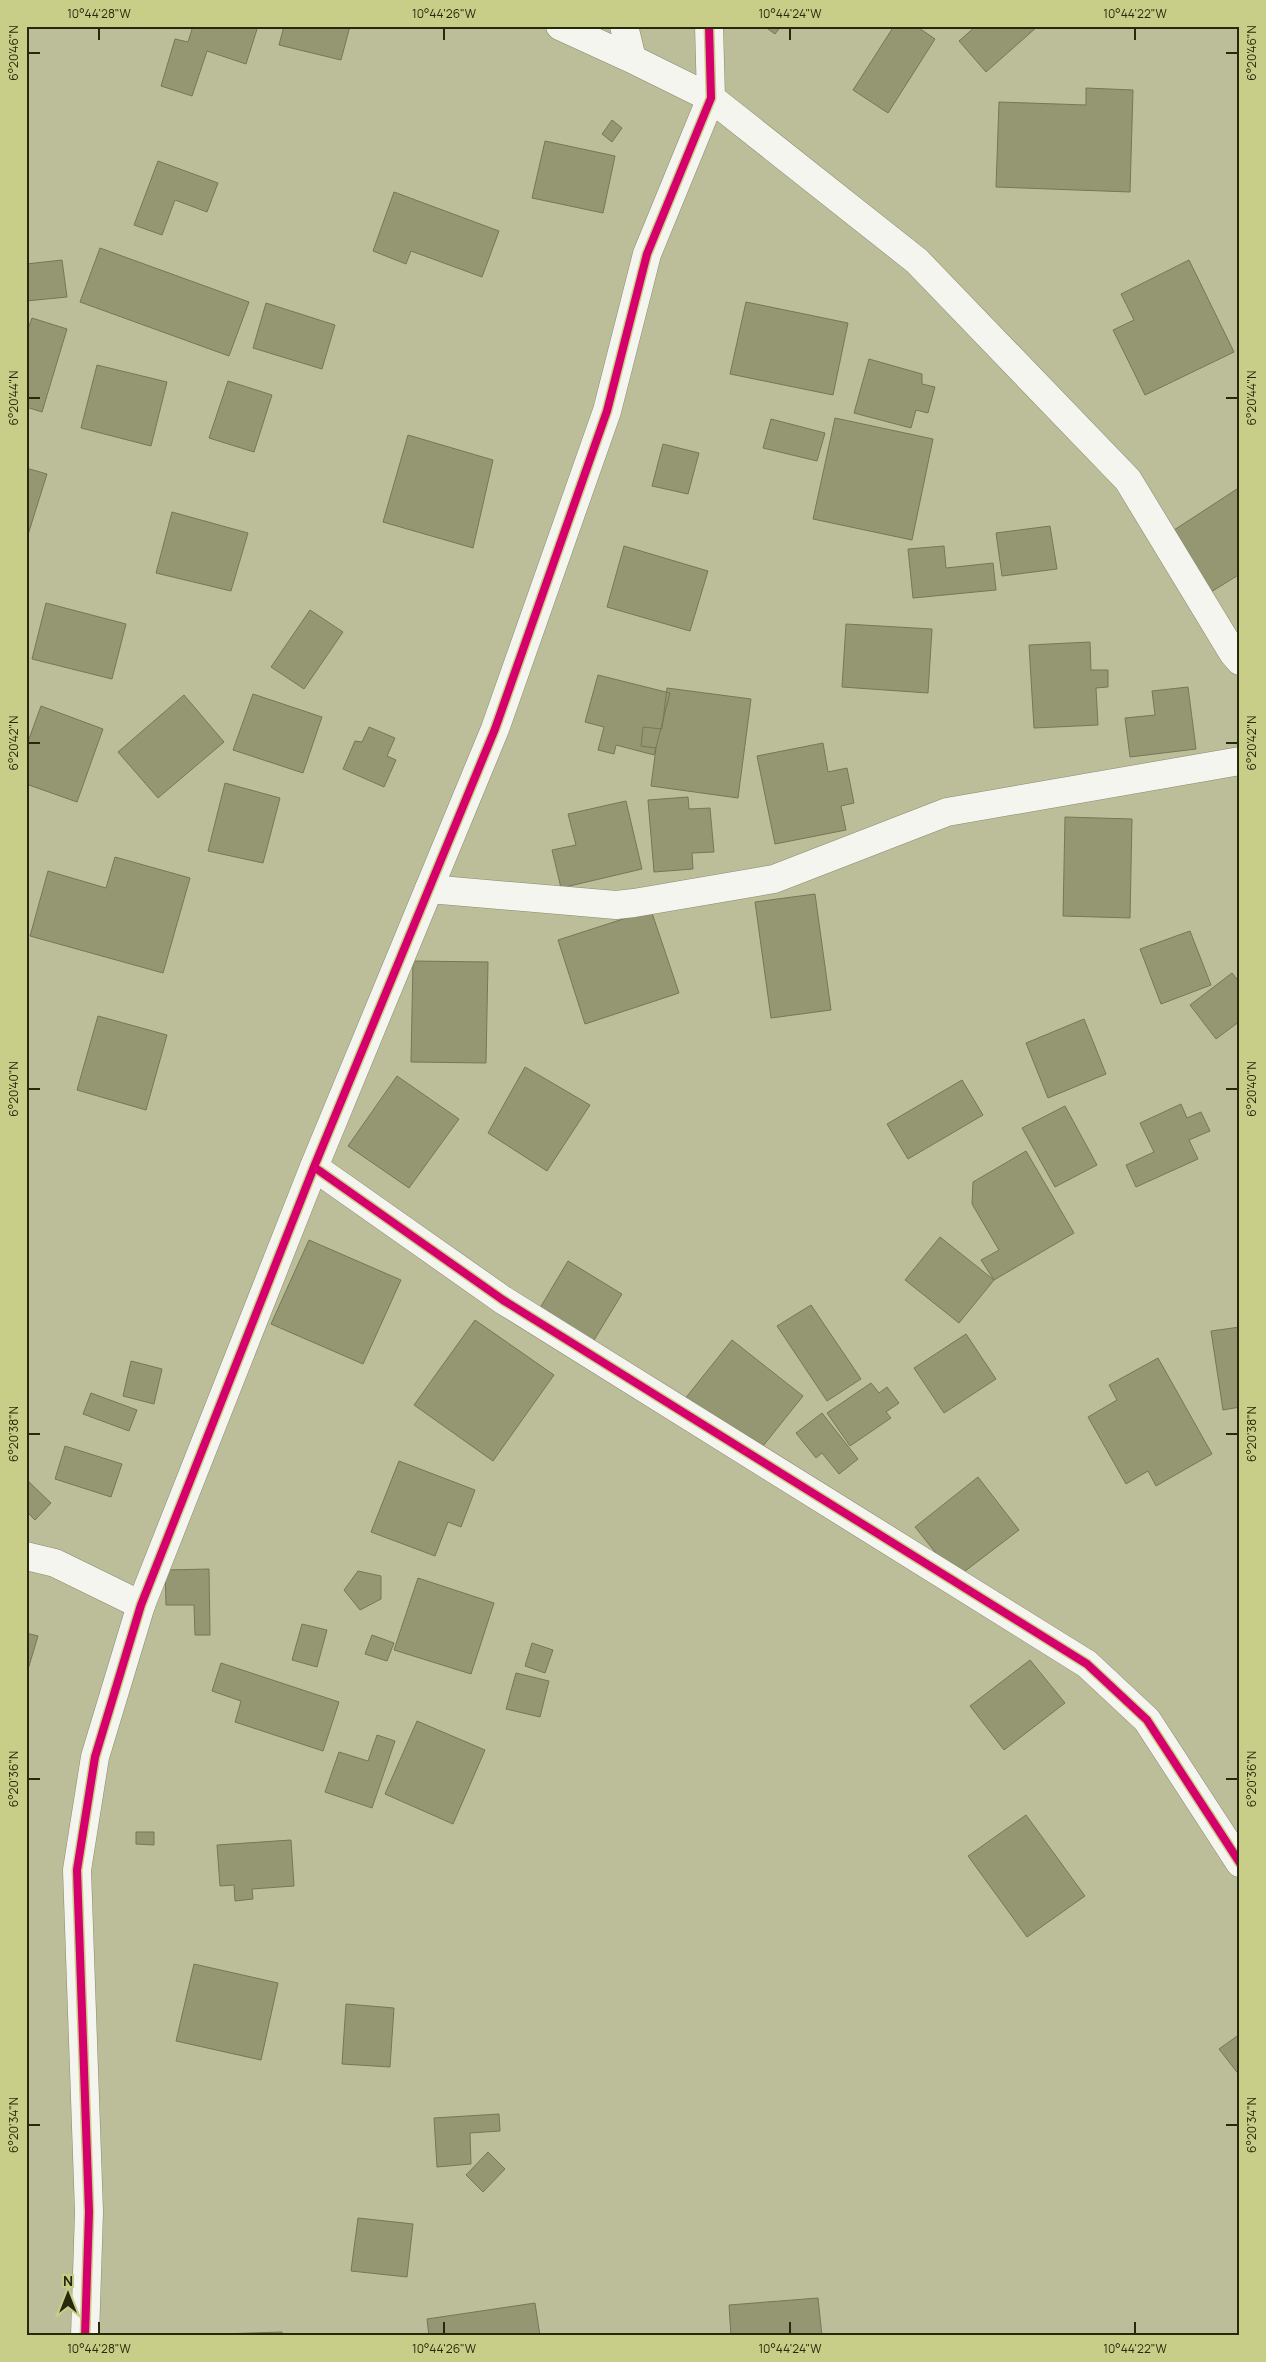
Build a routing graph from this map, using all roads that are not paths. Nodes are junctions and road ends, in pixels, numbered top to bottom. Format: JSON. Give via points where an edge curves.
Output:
{"nodes":[{"id":1,"x":560,"y":26,"type":"edge"},
{"id":2,"x":624,"y":26,"type":"edge"},
{"id":3,"x":709,"y":26,"type":"edge"},
{"id":4,"x":632,"y":59,"type":"junction"},
{"id":5,"x":712,"y":98,"type":"junction"},
{"id":6,"x":1240,"y":661,"type":"edge"},
{"id":7,"x":1240,"y":761,"type":"edge"},
{"id":8,"x":429,"y":889,"type":"junction"},
{"id":9,"x":314,"y":1167,"type":"junction"},
{"id":10,"x":26,"y":1556,"type":"edge"},
{"id":11,"x":141,"y":1606,"type":"junction"},
{"id":12,"x":1240,"y":1863,"type":"edge"},
{"id":13,"x":85,"y":2336,"type":"edge"}],
"edges":[{"from":1,"to":4,"type":"street"},
{"from":2,"to":4,"type":"street"},
{"from":3,"to":5,"type":"street"},
{"from":4,"to":5,"type":"street"},
{"from":5,"to":6,"type":"street","via":[[917,261],[1128,480],[1232,653]]},
{"from":5,"to":8,"type":"street","via":[[647,254],[607,411],[495,729]]},
{"from":7,"to":8,"type":"street","via":[[947,812],[774,879],[634,903],[616,905]]},
{"from":8,"to":9,"type":"street"},
{"from":9,"to":11,"type":"street"},
{"from":9,"to":12,"type":"street","via":[[503,1300],[1087,1664],[1147,1720]]},
{"from":10,"to":11,"type":"street","via":[[56,1563]]},
{"from":11,"to":13,"type":"street","via":[[95,1756],[77,1870],[89,2212]]}]}
